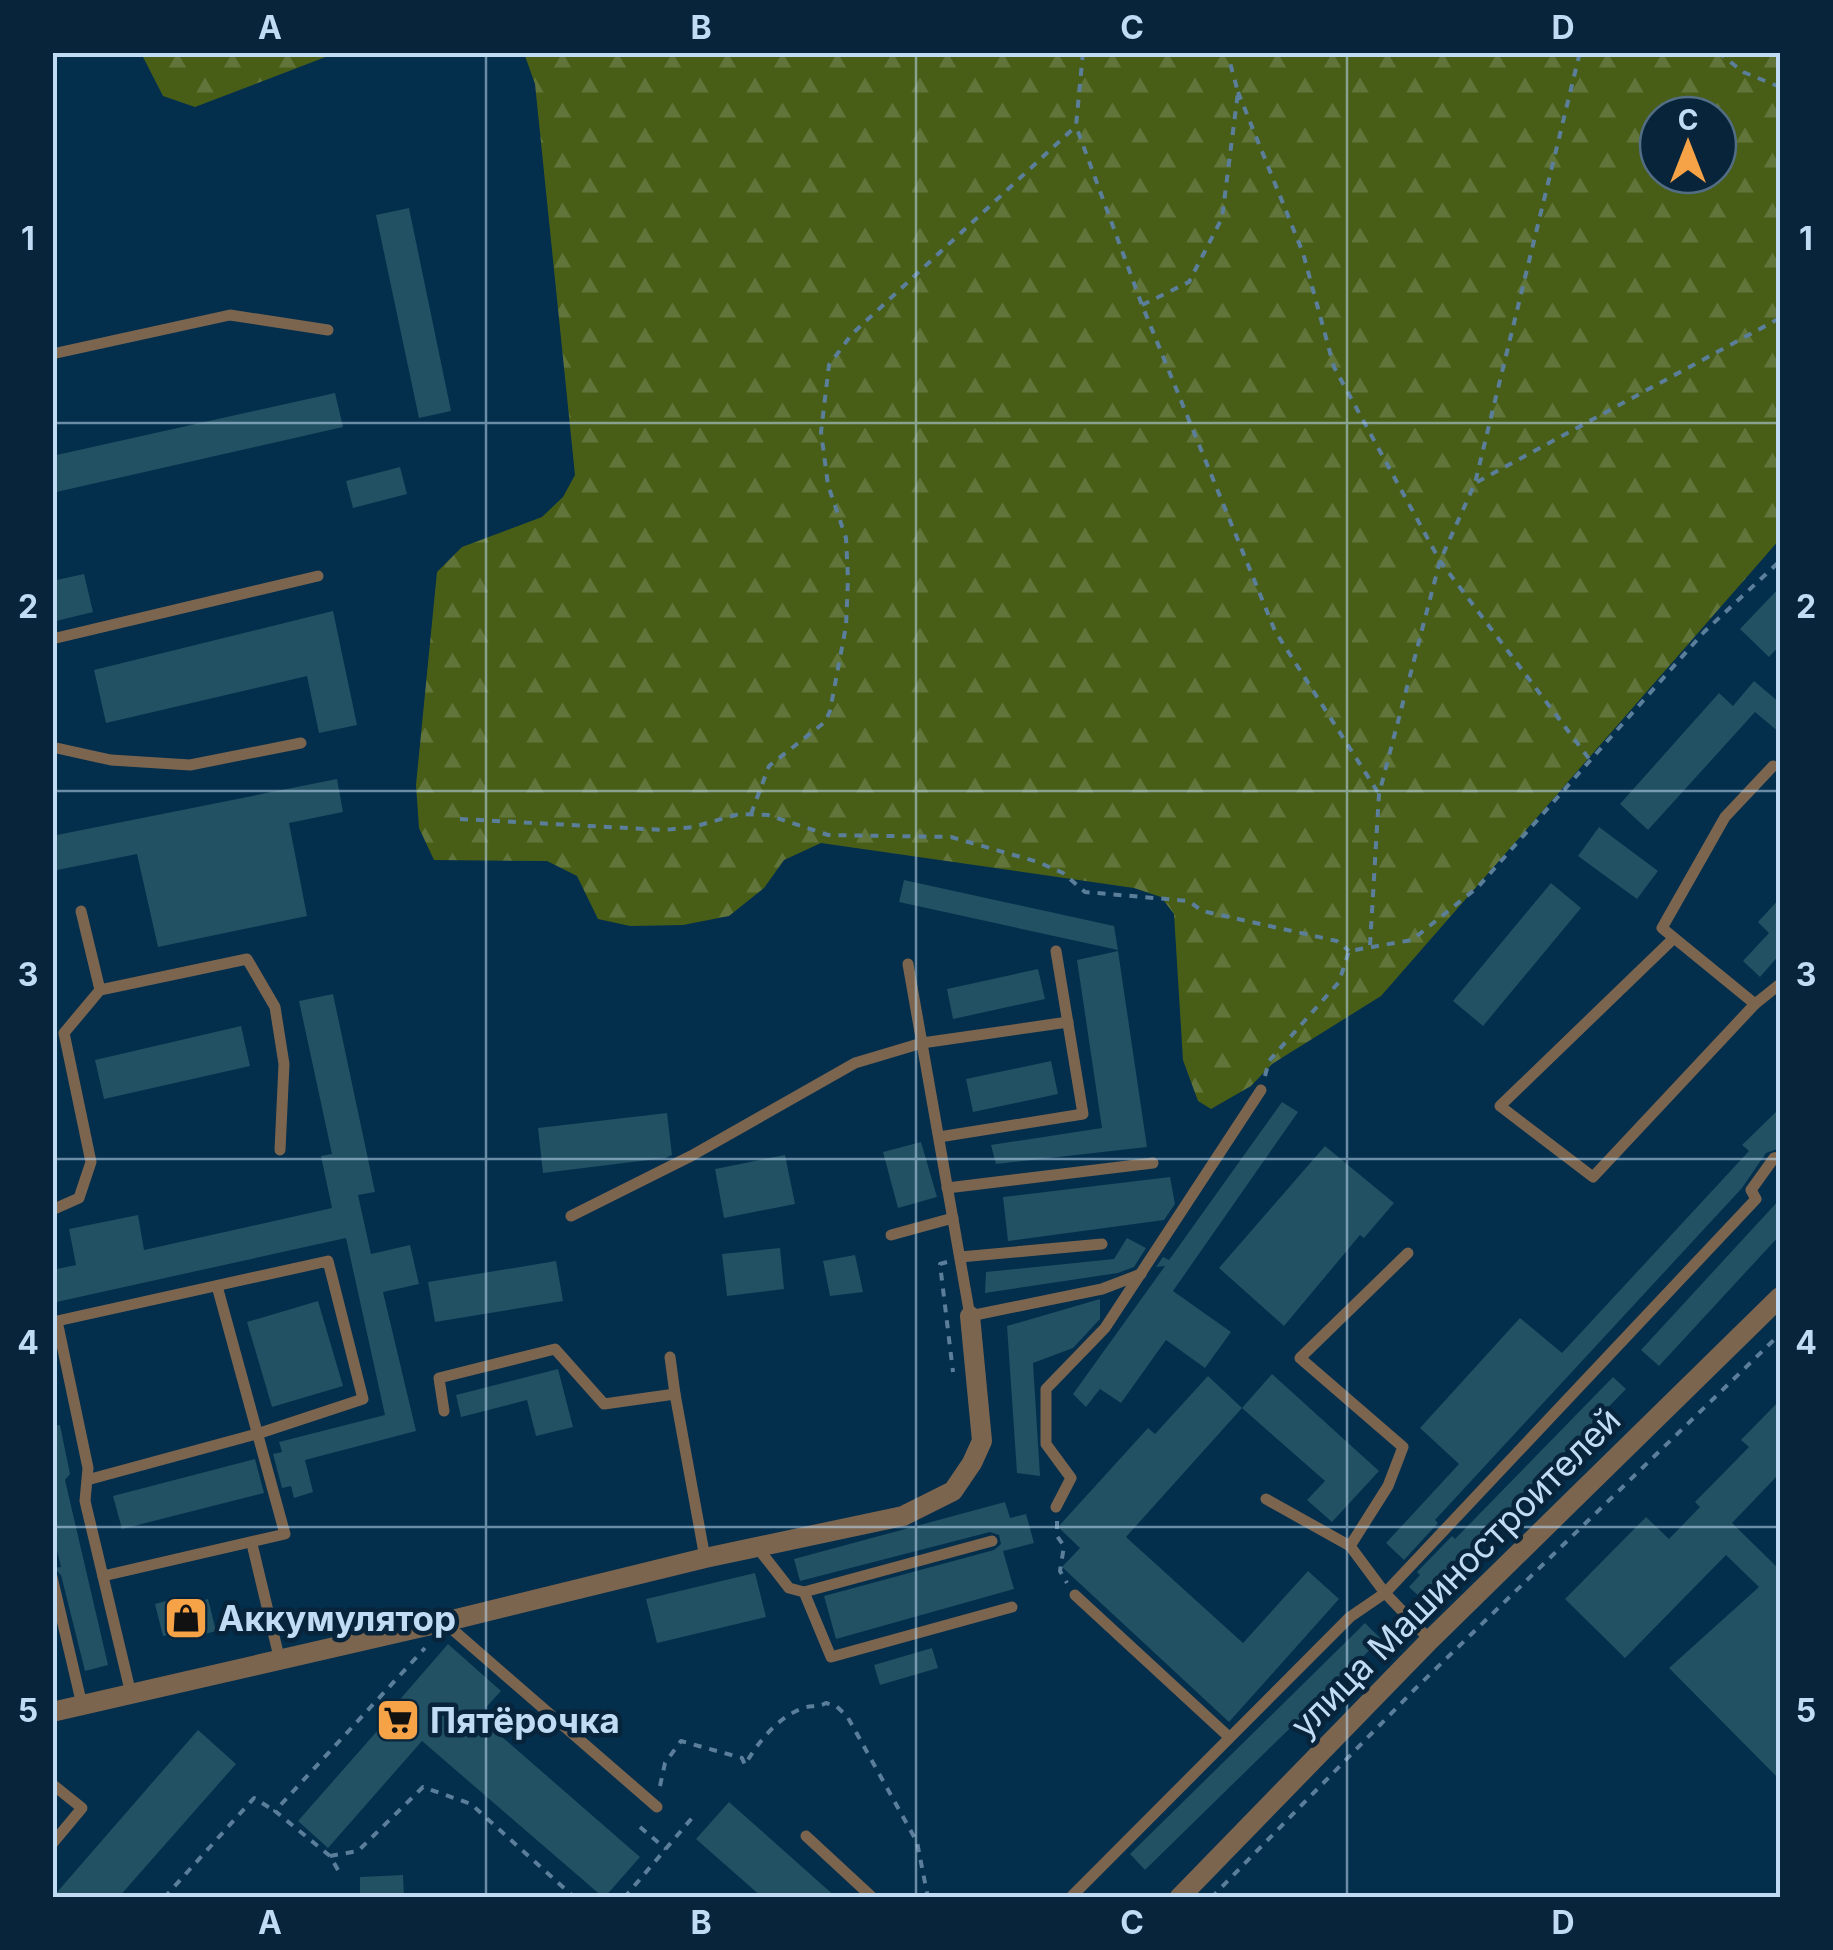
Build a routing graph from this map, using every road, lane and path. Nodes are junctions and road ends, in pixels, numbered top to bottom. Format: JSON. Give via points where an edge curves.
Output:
{"nodes":[{"id":1,"x":1083,"y":52,"type":"edge"},
{"id":2,"x":1227,"y":52,"type":"edge"},
{"id":3,"x":1580,"y":52,"type":"edge"},
{"id":4,"x":1718,"y":52,"type":"edge"},
{"id":5,"x":1780,"y":87,"type":"edge"},
{"id":6,"x":1238,"y":92,"type":"junction"},
{"id":7,"x":1076,"y":126,"type":"junction"},
{"id":8,"x":1142,"y":305,"type":"junction"},
{"id":9,"x":1780,"y":318,"type":"edge"},
{"id":10,"x":328,"y":330,"type":"dead end"},
{"id":11,"x":52,"y":354,"type":"edge"},
{"id":12,"x":1474,"y":483,"type":"junction"},
{"id":13,"x":1440,"y":561,"type":"junction"},
{"id":14,"x":1780,"y":561,"type":"edge"},
{"id":15,"x":318,"y":576,"type":"dead end"},
{"id":16,"x":52,"y":639,"type":"edge"},
{"id":17,"x":301,"y":743,"type":"dead end"},
{"id":18,"x":52,"y":747,"type":"edge"},
{"id":19,"x":1590,"y":760,"type":"junction"},
{"id":20,"x":1773,"y":766,"type":"dead end"},
{"id":21,"x":1379,"y":794,"type":"junction"},
{"id":22,"x":752,"y":814,"type":"junction"},
{"id":23,"x":460,"y":819,"type":"dead end"},
{"id":24,"x":81,"y":911,"type":"dead end"},
{"id":25,"x":1674,"y":938,"type":"junction"},
{"id":26,"x":1370,"y":945,"type":"junction"},
{"id":27,"x":1349,"y":950,"type":"junction"},
{"id":28,"x":1056,"y":951,"type":"dead end"},
{"id":29,"x":908,"y":964,"type":"dead end"},
{"id":30,"x":1780,"y":984,"type":"edge"},
{"id":31,"x":100,"y":990,"type":"junction"},
{"id":32,"x":1755,"y":1004,"type":"junction"},
{"id":33,"x":1068,"y":1022,"type":"junction"},
{"id":34,"x":922,"y":1043,"type":"junction"},
{"id":35,"x":1261,"y":1090,"type":"joint"},
{"id":36,"x":938,"y":1137,"type":"junction"},
{"id":37,"x":280,"y":1150,"type":"dead end"},
{"id":38,"x":1780,"y":1157,"type":"edge"},
{"id":39,"x":1154,"y":1163,"type":"dead end"},
{"id":40,"x":948,"y":1188,"type":"junction"},
{"id":41,"x":52,"y":1210,"type":"edge"},
{"id":42,"x":571,"y":1216,"type":"dead end"},
{"id":43,"x":953,"y":1218,"type":"junction"},
{"id":44,"x":892,"y":1235,"type":"dead end"},
{"id":45,"x":1102,"y":1244,"type":"dead end"},
{"id":46,"x":1408,"y":1253,"type":"dead end"},
{"id":47,"x":960,"y":1258,"type":"junction"},
{"id":48,"x":1141,"y":1274,"type":"junction"},
{"id":49,"x":217,"y":1286,"type":"junction"},
{"id":50,"x":1780,"y":1297,"type":"edge"},
{"id":51,"x":970,"y":1316,"type":"junction"},
{"id":52,"x":1780,"y":1334,"type":"edge"},
{"id":53,"x":670,"y":1357,"type":"dead end"},
{"id":54,"x":954,"y":1377,"type":"dead end"},
{"id":55,"x":675,"y":1394,"type":"junction"},
{"id":56,"x":444,"y":1410,"type":"dead end"},
{"id":57,"x":260,"y":1433,"type":"junction"},
{"id":58,"x":87,"y":1480,"type":"junction"},
{"id":59,"x":1266,"y":1500,"type":"dead end"},
{"id":60,"x":1056,"y":1507,"type":"joint"},
{"id":61,"x":992,"y":1542,"type":"dead end"},
{"id":62,"x":252,"y":1544,"type":"junction"},
{"id":63,"x":1350,"y":1546,"type":"junction"},
{"id":64,"x":756,"y":1547,"type":"junction"},
{"id":65,"x":705,"y":1558,"type":"junction"},
{"id":66,"x":103,"y":1576,"type":"junction"},
{"id":67,"x":52,"y":1578,"type":"edge"},
{"id":68,"x":804,"y":1592,"type":"junction"},
{"id":69,"x":1385,"y":1594,"type":"junction"},
{"id":70,"x":1075,"y":1595,"type":"joint"},
{"id":71,"x":1012,"y":1607,"type":"dead end"},
{"id":72,"x":444,"y":1622,"type":"junction"},
{"id":73,"x":1430,"y":1640,"type":"junction"},
{"id":74,"x":428,"y":1644,"type":"dead end"},
{"id":75,"x":280,"y":1661,"type":"junction"},
{"id":76,"x":131,"y":1694,"type":"junction"},
{"id":77,"x":82,"y":1705,"type":"junction"},
{"id":78,"x":52,"y":1712,"type":"edge"},
{"id":79,"x":1228,"y":1737,"type":"junction"},
{"id":80,"x":52,"y":1784,"type":"edge"},
{"id":81,"x":652,"y":1803,"type":"joint"},
{"id":82,"x":275,"y":1811,"type":"junction"},
{"id":83,"x":692,"y":1818,"type":"dead end"},
{"id":84,"x":640,"y":1828,"type":"dead end"},
{"id":85,"x":806,"y":1836,"type":"dead end"},
{"id":86,"x":52,"y":1844,"type":"edge"},
{"id":87,"x":666,"y":1848,"type":"junction"},
{"id":88,"x":330,"y":1856,"type":"junction"},
{"id":89,"x":338,"y":1870,"type":"dead end"},
{"id":90,"x":164,"y":1898,"type":"edge"},
{"id":91,"x":575,"y":1898,"type":"edge"},
{"id":92,"x":624,"y":1898,"type":"edge"},
{"id":93,"x":873,"y":1898,"type":"edge"},
{"id":94,"x":928,"y":1898,"type":"edge"},
{"id":95,"x":1070,"y":1898,"type":"edge"},
{"id":96,"x":1179,"y":1898,"type":"edge"},
{"id":97,"x":1211,"y":1898,"type":"edge"}],
"edges":[{"from":1,"to":7,"type":"path"},
{"from":2,"to":6,"type":"path"},
{"from":3,"to":12,"type":"path"},
{"from":4,"to":5,"type":"path","via":[[1743,72]]},
{"from":6,"to":8,"type":"path","via":[[1222,218],[1189,282]]},
{"from":6,"to":13,"type":"path","via":[[1302,253],[1334,367]]},
{"from":7,"to":8,"type":"path"},
{"from":7,"to":22,"type":"path","via":[[852,334],[829,365],[821,432],[828,485],[846,538],[846,626],[830,711],[769,766]]},
{"from":8,"to":21,"type":"path","via":[[1275,631]]},
{"from":9,"to":12,"type":"path"},
{"from":10,"to":11,"type":"lane","via":[[230,315]]},
{"from":12,"to":13,"type":"path"},
{"from":13,"to":19,"type":"path"},
{"from":13,"to":21,"type":"path"},
{"from":14,"to":19,"type":"path","via":[[1704,632]]},
{"from":15,"to":16,"type":"lane"},
{"from":17,"to":18,"type":"lane","via":[[190,764],[110,760]]},
{"from":19,"to":26,"type":"path","via":[[1478,888],[1412,940]]},
{"from":20,"to":25,"type":"lane","via":[[1726,817],[1680,896],[1662,928]]},
{"from":21,"to":26,"type":"path"},
{"from":22,"to":23,"type":"path","via":[[664,830]]},
{"from":22,"to":27,"type":"path","via":[[828,836],[970,842],[1063,873],[1085,892],[1189,901],[1202,911],[1337,941]]},
{"from":24,"to":31,"type":"lane"},
{"from":25,"to":32,"type":"lane"},
{"from":25,"to":32,"type":"lane","via":[[1500,1106],[1592,1177]]},
{"from":26,"to":27,"type":"path"},
{"from":27,"to":35,"type":"path","via":[[1339,982],[1268,1061]]},
{"from":28,"to":33,"type":"lane"},
{"from":29,"to":34,"type":"lane"},
{"from":30,"to":32,"type":"lane"},
{"from":31,"to":37,"type":"lane","via":[[247,959],[274,1007],[284,1064]]},
{"from":31,"to":41,"type":"lane","via":[[64,1033],[91,1162],[79,1198]]},
{"from":33,"to":34,"type":"lane"},
{"from":33,"to":36,"type":"lane","via":[[1082,1114]]},
{"from":34,"to":36,"type":"lane"},
{"from":34,"to":42,"type":"lane","via":[[854,1063]]},
{"from":35,"to":48,"type":"lane"},
{"from":36,"to":40,"type":"lane"},
{"from":38,"to":69,"type":"lane","via":[[1751,1190],[1756,1199]]},
{"from":39,"to":40,"type":"lane"},
{"from":40,"to":43,"type":"lane"},
{"from":43,"to":44,"type":"lane"},
{"from":43,"to":47,"type":"lane"},
{"from":45,"to":47,"type":"lane"},
{"from":46,"to":63,"type":"lane","via":[[1300,1358],[1403,1447],[1388,1486]]},
{"from":47,"to":51,"type":"lane"},
{"from":47,"to":54,"type":"path","via":[[940,1264]]},
{"from":48,"to":51,"type":"lane","via":[[1102,1289]]},
{"from":48,"to":60,"type":"lane","via":[[1105,1328],[1046,1389],[1046,1444],[1070,1478]]},
{"from":49,"to":57,"type":"lane"},
{"from":49,"to":57,"type":"lane","via":[[328,1261],[364,1399]]},
{"from":49,"to":58,"type":"lane","via":[[57,1321]]},
{"from":50,"to":73,"type":"street","name":"улица Машиностроителей"},
{"from":51,"to":64,"type":"street","via":[[982,1441],[953,1491],[903,1516]]},
{"from":52,"to":97,"type":"path"},
{"from":53,"to":55,"type":"lane"},
{"from":55,"to":56,"type":"lane","via":[[604,1404],[555,1349],[440,1378]]},
{"from":55,"to":65,"type":"lane"},
{"from":57,"to":58,"type":"lane"},
{"from":57,"to":62,"type":"lane","via":[[285,1534]]},
{"from":58,"to":66,"type":"lane","via":[[85,1501]]},
{"from":59,"to":63,"type":"lane"},
{"from":60,"to":70,"type":"path","via":[[1064,1546],[1060,1571]]},
{"from":61,"to":68,"type":"lane"},
{"from":62,"to":66,"type":"lane"},
{"from":62,"to":75,"type":"lane"},
{"from":63,"to":69,"type":"lane"},
{"from":64,"to":65,"type":"street"},
{"from":64,"to":68,"type":"lane","via":[[789,1588]]},
{"from":65,"to":72,"type":"street"},
{"from":66,"to":76,"type":"lane"},
{"from":67,"to":77,"type":"lane"},
{"from":68,"to":71,"type":"lane","via":[[831,1657]]},
{"from":69,"to":73,"type":"lane"},
{"from":69,"to":79,"type":"lane","via":[[1350,1618]]},
{"from":70,"to":79,"type":"lane"},
{"from":72,"to":75,"type":"street"},
{"from":72,"to":81,"type":"lane"},
{"from":73,"to":96,"type":"street","name":"улица Машиностроителей"},
{"from":74,"to":82,"type":"path"},
{"from":75,"to":76,"type":"street"},
{"from":76,"to":77,"type":"street"},
{"from":77,"to":78,"type":"street"},
{"from":79,"to":95,"type":"lane"},
{"from":80,"to":86,"type":"lane","via":[[82,1808]]},
{"from":81,"to":94,"type":"path","via":[[665,1762],[682,1741],[746,1764],[779,1722],[806,1707],[836,1706],[917,1842]]},
{"from":82,"to":88,"type":"path"},
{"from":82,"to":90,"type":"path","via":[[254,1798]]},
{"from":83,"to":87,"type":"path"},
{"from":84,"to":87,"type":"path"},
{"from":85,"to":93,"type":"lane"},
{"from":87,"to":92,"type":"path"},
{"from":88,"to":89,"type":"path"},
{"from":88,"to":91,"type":"path","via":[[358,1852],[423,1787],[471,1804]]}]}
